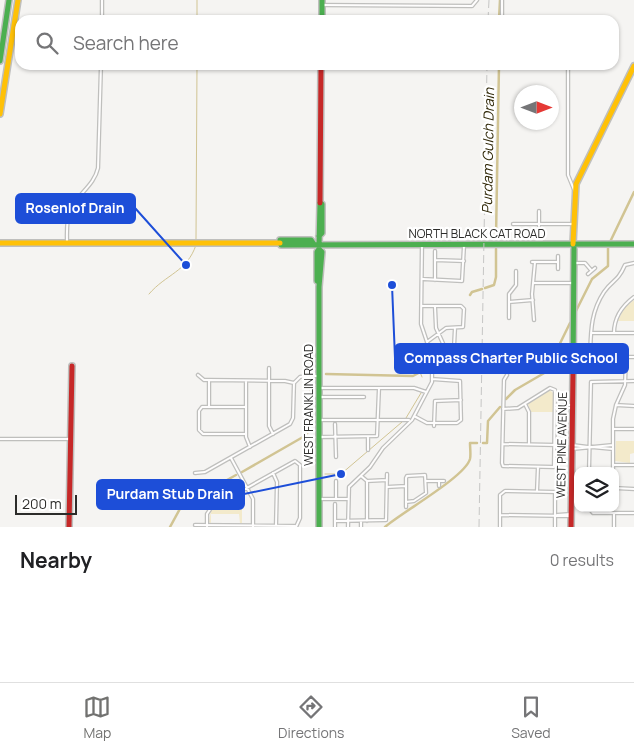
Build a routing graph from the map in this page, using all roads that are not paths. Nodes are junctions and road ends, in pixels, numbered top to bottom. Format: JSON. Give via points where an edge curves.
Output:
{"nodes":[{"id":1,"x":9,"y":0,"type":"edge"},
{"id":2,"x":18,"y":0,"type":"edge"},
{"id":3,"x":102,"y":0,"type":"edge"},
{"id":4,"x":477,"y":0,"type":"edge"},
{"id":5,"x":502,"y":0,"type":"edge"},
{"id":6,"x":322,"y":3,"type":"edge"},
{"id":7,"x":16,"y":15,"type":"edge"},
{"id":8,"x":102,"y":15,"type":"edge"},
{"id":9,"x":502,"y":15,"type":"edge"},
{"id":10,"x":15,"y":19,"type":"edge"},
{"id":11,"x":0,"y":61,"type":"edge"},
{"id":12,"x":634,"y":66,"type":"edge"},
{"id":13,"x":101,"y":70,"type":"edge"},
{"id":14,"x":322,"y":70,"type":"edge"},
{"id":15,"x":568,"y":70,"type":"edge"},
{"id":16,"x":0,"y":114,"type":"edge"},
{"id":17,"x":575,"y":192,"type":"junction"},
{"id":18,"x":539,"y":211,"type":"dead end"},
{"id":19,"x":513,"y":224,"type":"dead end"},
{"id":20,"x":573,"y":224,"type":"junction"},
{"id":21,"x":539,"y":226,"type":"junction"},
{"id":22,"x":0,"y":242,"type":"edge"},
{"id":23,"x":67,"y":243,"type":"junction"},
{"id":24,"x":422,"y":244,"type":"junction"},
{"id":25,"x":464,"y":244,"type":"junction"},
{"id":26,"x":574,"y":244,"type":"junction"},
{"id":27,"x":634,"y":244,"type":"edge"},
{"id":28,"x":319,"y":246,"type":"junction"},
{"id":29,"x":435,"y":251,"type":"dead end"},
{"id":30,"x":558,"y":256,"type":"dead end"},
{"id":31,"x":435,"y":260,"type":"junction"},
{"id":32,"x":464,"y":261,"type":"junction"},
{"id":33,"x":558,"y":262,"type":"junction"},
{"id":34,"x":574,"y":263,"type":"junction"},
{"id":35,"x":634,"y":263,"type":"edge"},
{"id":36,"x":595,"y":268,"type":"dead end"},
{"id":37,"x":558,"y":269,"type":"dead end"},
{"id":38,"x":591,"y":270,"type":"junction"},
{"id":39,"x":516,"y":271,"type":"dead end"},
{"id":40,"x":588,"y":274,"type":"dead end"},
{"id":41,"x":422,"y":279,"type":"junction"},
{"id":42,"x":435,"y":280,"type":"junction"},
{"id":43,"x":533,"y":283,"type":"junction"},
{"id":44,"x":574,"y":283,"type":"junction"},
{"id":45,"x":634,"y":297,"type":"edge"},
{"id":46,"x":534,"y":300,"type":"junction"},
{"id":47,"x":509,"y":302,"type":"junction"},
{"id":48,"x":422,"y":306,"type":"junction"},
{"id":49,"x":435,"y":306,"type":"junction"},
{"id":50,"x":509,"y":318,"type":"dead end"},
{"id":51,"x":534,"y":320,"type":"dead end"},
{"id":52,"x":455,"y":328,"type":"junction"},
{"id":53,"x":591,"y":333,"type":"junction"},
{"id":54,"x":614,"y":333,"type":"junction"},
{"id":55,"x":634,"y":333,"type":"edge"},
{"id":56,"x":438,"y":334,"type":"junction"},
{"id":57,"x":427,"y":342,"type":"junction"},
{"id":58,"x":573,"y":357,"type":"junction"},
{"id":59,"x":590,"y":357,"type":"junction"},
{"id":60,"x":626,"y":357,"type":"junction"},
{"id":61,"x":634,"y":357,"type":"edge"},
{"id":62,"x":72,"y":366,"type":"dead end"},
{"id":63,"x":269,"y":368,"type":"dead end"},
{"id":64,"x":198,"y":375,"type":"dead end"},
{"id":65,"x":507,"y":375,"type":"dead end"},
{"id":66,"x":316,"y":376,"type":"junction"},
{"id":67,"x":432,"y":379,"type":"junction"},
{"id":68,"x":209,"y":380,"type":"junction"},
{"id":69,"x":246,"y":380,"type":"junction"},
{"id":70,"x":269,"y":381,"type":"junction"},
{"id":71,"x":625,"y":381,"type":"junction"},
{"id":72,"x":634,"y":381,"type":"edge"},
{"id":73,"x":294,"y":383,"type":"junction"},
{"id":74,"x":319,"y":388,"type":"junction"},
{"id":75,"x":379,"y":388,"type":"junction"},
{"id":76,"x":427,"y":392,"type":"junction"},
{"id":77,"x":319,"y":397,"type":"junction"},
{"id":78,"x":364,"y":397,"type":"dead end"},
{"id":79,"x":461,"y":400,"type":"junction"},
{"id":80,"x":525,"y":404,"type":"junction"},
{"id":81,"x":556,"y":406,"type":"junction"},
{"id":82,"x":572,"y":406,"type":"junction"},
{"id":83,"x":616,"y":406,"type":"junction"},
{"id":84,"x":634,"y":406,"type":"edge"},
{"id":85,"x":209,"y":407,"type":"junction"},
{"id":86,"x":246,"y":407,"type":"junction"},
{"id":87,"x":503,"y":409,"type":"junction"},
{"id":88,"x":414,"y":416,"type":"junction"},
{"id":89,"x":319,"y":420,"type":"junction"},
{"id":90,"x":379,"y":420,"type":"junction"},
{"id":91,"x":409,"y":420,"type":"dead end"},
{"id":92,"x":336,"y":424,"type":"dead end"},
{"id":93,"x":434,"y":424,"type":"junction"},
{"id":94,"x":613,"y":429,"type":"junction"},
{"id":95,"x":634,"y":430,"type":"edge"},
{"id":96,"x":246,"y":434,"type":"junction"},
{"id":97,"x":273,"y":434,"type":"junction"},
{"id":98,"x":319,"y":437,"type":"junction"},
{"id":99,"x":336,"y":437,"type":"junction"},
{"id":100,"x":368,"y":437,"type":"junction"},
{"id":101,"x":0,"y":439,"type":"edge"},
{"id":102,"x":70,"y":439,"type":"junction"},
{"id":103,"x":503,"y":444,"type":"junction"},
{"id":104,"x":529,"y":444,"type":"junction"},
{"id":105,"x":556,"y":445,"type":"junction"},
{"id":106,"x":250,"y":447,"type":"junction"},
{"id":107,"x":572,"y":447,"type":"junction"},
{"id":108,"x":590,"y":447,"type":"junction"},
{"id":109,"x":613,"y":447,"type":"junction"},
{"id":110,"x":368,"y":450,"type":"dead end"},
{"id":111,"x":336,"y":457,"type":"dead end"},
{"id":112,"x":231,"y":458,"type":"junction"},
{"id":113,"x":613,"y":465,"type":"joint"},
{"id":114,"x":634,"y":465,"type":"edge"},
{"id":115,"x":590,"y":467,"type":"edge"},
{"id":116,"x":538,"y":468,"type":"junction"},
{"id":117,"x":195,"y":473,"type":"dead end"},
{"id":118,"x":273,"y":473,"type":"junction"},
{"id":119,"x":388,"y":474,"type":"dead end"},
{"id":120,"x":361,"y":476,"type":"junction"},
{"id":121,"x":387,"y":480,"type":"junction"},
{"id":122,"x":367,"y":481,"type":"junction"},
{"id":123,"x":426,"y":481,"type":"junction"},
{"id":124,"x":439,"y":481,"type":"junction"},
{"id":125,"x":444,"y":481,"type":"dead end"},
{"id":126,"x":336,"y":482,"type":"dead end"},
{"id":127,"x":406,"y":486,"type":"junction"},
{"id":128,"x":438,"y":486,"type":"dead end"},
{"id":129,"x":247,"y":487,"type":"junction"},
{"id":130,"x":387,"y":487,"type":"junction"},
{"id":131,"x":619,"y":488,"type":"edge"},
{"id":132,"x":634,"y":489,"type":"edge"},
{"id":133,"x":537,"y":491,"type":"junction"},
{"id":134,"x":319,"y":499,"type":"junction"},
{"id":135,"x":336,"y":499,"type":"junction"},
{"id":136,"x":348,"y":499,"type":"junction"},
{"id":137,"x":406,"y":502,"type":"junction"},
{"id":138,"x":335,"y":504,"type":"dead end"},
{"id":139,"x":406,"y":507,"type":"dead end"},
{"id":140,"x":590,"y":512,"type":"edge"},
{"id":141,"x":614,"y":513,"type":"junction"},
{"id":142,"x":634,"y":513,"type":"edge"},
{"id":143,"x":500,"y":515,"type":"junction"},
{"id":144,"x":556,"y":515,"type":"junction"},
{"id":145,"x":571,"y":515,"type":"junction"},
{"id":146,"x":335,"y":521,"type":"junction"},
{"id":147,"x":348,"y":521,"type":"junction"},
{"id":148,"x":361,"y":521,"type":"junction"},
{"id":149,"x":367,"y":521,"type":"junction"},
{"id":150,"x":195,"y":525,"type":"dead end"},
{"id":151,"x":276,"y":525,"type":"junction"},
{"id":152,"x":207,"y":526,"type":"edge"},
{"id":153,"x":253,"y":526,"type":"edge"},
{"id":154,"x":69,"y":527,"type":"edge"},
{"id":155,"x":296,"y":527,"type":"edge"},
{"id":156,"x":319,"y":527,"type":"edge"},
{"id":157,"x":335,"y":527,"type":"edge"},
{"id":158,"x":348,"y":527,"type":"edge"},
{"id":159,"x":361,"y":527,"type":"edge"},
{"id":160,"x":500,"y":527,"type":"edge"},
{"id":161,"x":556,"y":527,"type":"edge"},
{"id":162,"x":571,"y":527,"type":"edge"},
{"id":163,"x":614,"y":527,"type":"edge"}],
"edges":[{"from":1,"to":11,"type":"main road"},
{"from":2,"to":7,"type":"main road"},
{"from":3,"to":8,"type":"street"},
{"from":4,"to":6,"type":"street","via":[[472,6]]},
{"from":5,"to":9,"type":"street"},
{"from":10,"to":16,"type":"main road"},
{"from":12,"to":17,"type":"main road","name":"WEST PINE AVENUE","via":[[580,174]]},
{"from":13,"to":23,"type":"street","via":[[98,168],[93,182],[70,211]]},
{"from":14,"to":28,"type":"main road","name":"WEST FRANKLIN ROAD","via":[[322,233]]},
{"from":15,"to":17,"type":"street","via":[[568,175]]},
{"from":17,"to":20,"type":"main road","name":"WEST PINE AVENUE"},
{"from":18,"to":21,"type":"street"},
{"from":19,"to":21,"type":"street"},
{"from":20,"to":21,"type":"street"},
{"from":20,"to":26,"type":"main road","name":"WEST PINE AVENUE"},
{"from":22,"to":23,"type":"main road","name":"NORTH BLACK CAT ROAD"},
{"from":23,"to":28,"type":"main road","name":"NORTH BLACK CAT ROAD","via":[[280,243],[280,240],[311,240]]},
{"from":24,"to":25,"type":"main road","name":"NORTH BLACK CAT ROAD"},
{"from":24,"to":28,"type":"main road","name":"NORTH BLACK CAT ROAD"},
{"from":24,"to":41,"type":"street"},
{"from":25,"to":26,"type":"main road","name":"NORTH BLACK CAT ROAD"},
{"from":25,"to":32,"type":"street"},
{"from":26,"to":27,"type":"main road","name":"NORTH BLACK CAT ROAD"},
{"from":26,"to":34,"type":"main road","name":"WEST PINE AVENUE"},
{"from":28,"to":66,"type":"main road","name":"WEST FRANKLIN ROAD","via":[[322,278],[319,282]]},
{"from":29,"to":31,"type":"street"},
{"from":30,"to":33,"type":"street"},
{"from":31,"to":32,"type":"street"},
{"from":31,"to":42,"type":"street"},
{"from":32,"to":42,"type":"street","via":[[463,280]]},
{"from":33,"to":37,"type":"street"},
{"from":33,"to":43,"type":"street","via":[[534,262]]},
{"from":34,"to":38,"type":"street","via":[[585,263]]},
{"from":34,"to":44,"type":"main road","name":"WEST PINE AVENUE"},
{"from":35,"to":53,"type":"street","via":[[625,265],[619,278],[605,290],[592,317]]},
{"from":36,"to":38,"type":"street"},
{"from":38,"to":40,"type":"street"},
{"from":39,"to":47,"type":"street","via":[[516,284],[509,294]]},
{"from":41,"to":42,"type":"street"},
{"from":41,"to":48,"type":"street"},
{"from":43,"to":44,"type":"street"},
{"from":43,"to":46,"type":"street"},
{"from":44,"to":58,"type":"main road","name":"WEST PINE AVENUE"},
{"from":45,"to":54,"type":"street","via":[[622,308],[614,324]]},
{"from":46,"to":47,"type":"street"},
{"from":46,"to":51,"type":"street"},
{"from":47,"to":50,"type":"street"},
{"from":48,"to":49,"type":"street"},
{"from":48,"to":57,"type":"street","via":[[421,324]]},
{"from":49,"to":52,"type":"street","via":[[463,307],[463,326]]},
{"from":49,"to":56,"type":"street"},
{"from":52,"to":56,"type":"street","via":[[446,328]]},
{"from":52,"to":56,"type":"street","via":[[453,349],[445,350]]},
{"from":53,"to":54,"type":"street"},
{"from":53,"to":59,"type":"street"},
{"from":54,"to":55,"type":"street"},
{"from":56,"to":57,"type":"street"},
{"from":57,"to":67,"type":"street","via":[[432,356]]},
{"from":58,"to":59,"type":"street"},
{"from":58,"to":82,"type":"main road","name":"WEST PINE AVENUE"},
{"from":59,"to":60,"type":"street"},
{"from":60,"to":61,"type":"street"},
{"from":60,"to":71,"type":"street"},
{"from":62,"to":102,"type":"main road"},
{"from":63,"to":70,"type":"street"},
{"from":64,"to":68,"type":"street"},
{"from":65,"to":87,"type":"street"},
{"from":66,"to":73,"type":"street","via":[[300,377]]},
{"from":66,"to":74,"type":"main road","name":"WEST FRANKLIN ROAD"},
{"from":67,"to":76,"type":"street"},
{"from":67,"to":79,"type":"street","via":[[460,381]]},
{"from":68,"to":69,"type":"street"},
{"from":68,"to":85,"type":"street"},
{"from":69,"to":70,"type":"street"},
{"from":69,"to":86,"type":"street"},
{"from":70,"to":73,"type":"street"},
{"from":70,"to":97,"type":"street","via":[[269,426]]},
{"from":71,"to":72,"type":"street"},
{"from":71,"to":83,"type":"street"},
{"from":71,"to":108,"type":"street","via":[[591,382]]},
{"from":73,"to":97,"type":"street","via":[[294,418],[291,424]]},
{"from":74,"to":75,"type":"street"},
{"from":74,"to":77,"type":"main road","name":"WEST FRANKLIN ROAD"},
{"from":75,"to":76,"type":"street","via":[[414,388]]},
{"from":75,"to":90,"type":"street"},
{"from":76,"to":88,"type":"street"},
{"from":77,"to":78,"type":"street"},
{"from":77,"to":89,"type":"main road","name":"WEST FRANKLIN ROAD"},
{"from":79,"to":93,"type":"street","via":[[460,421]]},
{"from":79,"to":93,"type":"street","via":[[435,401]]},
{"from":80,"to":81,"type":"street","via":[[554,388]]},
{"from":80,"to":87,"type":"street"},
{"from":80,"to":104,"type":"street","via":[[529,412]]},
{"from":81,"to":82,"type":"street"},
{"from":81,"to":105,"type":"street"},
{"from":82,"to":107,"type":"main road","name":"WEST PINE AVENUE"},
{"from":83,"to":84,"type":"street"},
{"from":83,"to":94,"type":"street"},
{"from":85,"to":86,"type":"street"},
{"from":85,"to":96,"type":"street","via":[[199,411],[201,433]]},
{"from":86,"to":96,"type":"street"},
{"from":87,"to":103,"type":"street"},
{"from":88,"to":93,"type":"street"},
{"from":88,"to":120,"type":"street"},
{"from":89,"to":90,"type":"street"},
{"from":89,"to":98,"type":"main road","name":"WEST FRANKLIN ROAD"},
{"from":90,"to":91,"type":"street"},
{"from":90,"to":100,"type":"street","via":[[377,436]]},
{"from":92,"to":99,"type":"street"},
{"from":94,"to":95,"type":"street"},
{"from":94,"to":109,"type":"street"},
{"from":96,"to":106,"type":"street"},
{"from":97,"to":106,"type":"street"},
{"from":98,"to":99,"type":"street"},
{"from":98,"to":134,"type":"main road","name":"WEST FRANKLIN ROAD"},
{"from":99,"to":100,"type":"street"},
{"from":99,"to":111,"type":"street"},
{"from":100,"to":110,"type":"street"},
{"from":101,"to":102,"type":"street"},
{"from":102,"to":154,"type":"main road"},
{"from":103,"to":104,"type":"street"},
{"from":103,"to":116,"type":"street","via":[[503,466]]},
{"from":104,"to":105,"type":"street"},
{"from":105,"to":116,"type":"street","via":[[556,465]]},
{"from":106,"to":112,"type":"street"},
{"from":107,"to":108,"type":"street"},
{"from":107,"to":145,"type":"main road","name":"WEST PINE AVENUE"},
{"from":108,"to":109,"type":"street"},
{"from":108,"to":115,"type":"street"},
{"from":109,"to":113,"type":"street"},
{"from":112,"to":117,"type":"street","via":[[205,472]]},
{"from":112,"to":129,"type":"street"},
{"from":113,"to":114,"type":"street"},
{"from":116,"to":133,"type":"street"},
{"from":118,"to":129,"type":"street"},
{"from":118,"to":151,"type":"street","via":[[277,484]]},
{"from":118,"to":155,"type":"street","via":[[293,461],[300,465],[300,518]]},
{"from":119,"to":121,"type":"street"},
{"from":120,"to":122,"type":"street"},
{"from":120,"to":136,"type":"street","via":[[349,487]]},
{"from":121,"to":122,"type":"street"},
{"from":121,"to":130,"type":"street"},
{"from":122,"to":149,"type":"street"},
{"from":123,"to":124,"type":"street"},
{"from":123,"to":127,"type":"street","via":[[425,475],[407,476]]},
{"from":123,"to":137,"type":"street","via":[[426,493]]},
{"from":124,"to":125,"type":"street"},
{"from":124,"to":128,"type":"street"},
{"from":126,"to":135,"type":"street"},
{"from":127,"to":130,"type":"street"},
{"from":127,"to":137,"type":"street"},
{"from":129,"to":152,"type":"street","via":[[208,511]]},
{"from":129,"to":153,"type":"street","via":[[253,499]]},
{"from":130,"to":149,"type":"street","via":[[386,520]]},
{"from":131,"to":132,"type":"street"},
{"from":133,"to":143,"type":"street","via":[[502,492]]},
{"from":133,"to":144,"type":"street","via":[[554,492]]},
{"from":134,"to":135,"type":"street"},
{"from":134,"to":156,"type":"main road","name":"WEST FRANKLIN ROAD"},
{"from":135,"to":136,"type":"street"},
{"from":136,"to":147,"type":"street"},
{"from":137,"to":139,"type":"street"},
{"from":138,"to":146,"type":"street"},
{"from":140,"to":141,"type":"street"},
{"from":141,"to":142,"type":"street"},
{"from":141,"to":163,"type":"street"},
{"from":143,"to":144,"type":"street"},
{"from":143,"to":160,"type":"street"},
{"from":144,"to":145,"type":"street"},
{"from":144,"to":161,"type":"street"},
{"from":145,"to":162,"type":"main road","name":"WEST PINE AVENUE"},
{"from":146,"to":147,"type":"street"},
{"from":146,"to":157,"type":"street"},
{"from":147,"to":148,"type":"street"},
{"from":147,"to":158,"type":"street"},
{"from":148,"to":149,"type":"street"},
{"from":148,"to":159,"type":"street"},
{"from":150,"to":152,"type":"street"},
{"from":151,"to":153,"type":"street"},
{"from":151,"to":155,"type":"street"},
{"from":152,"to":153,"type":"street"}]}
